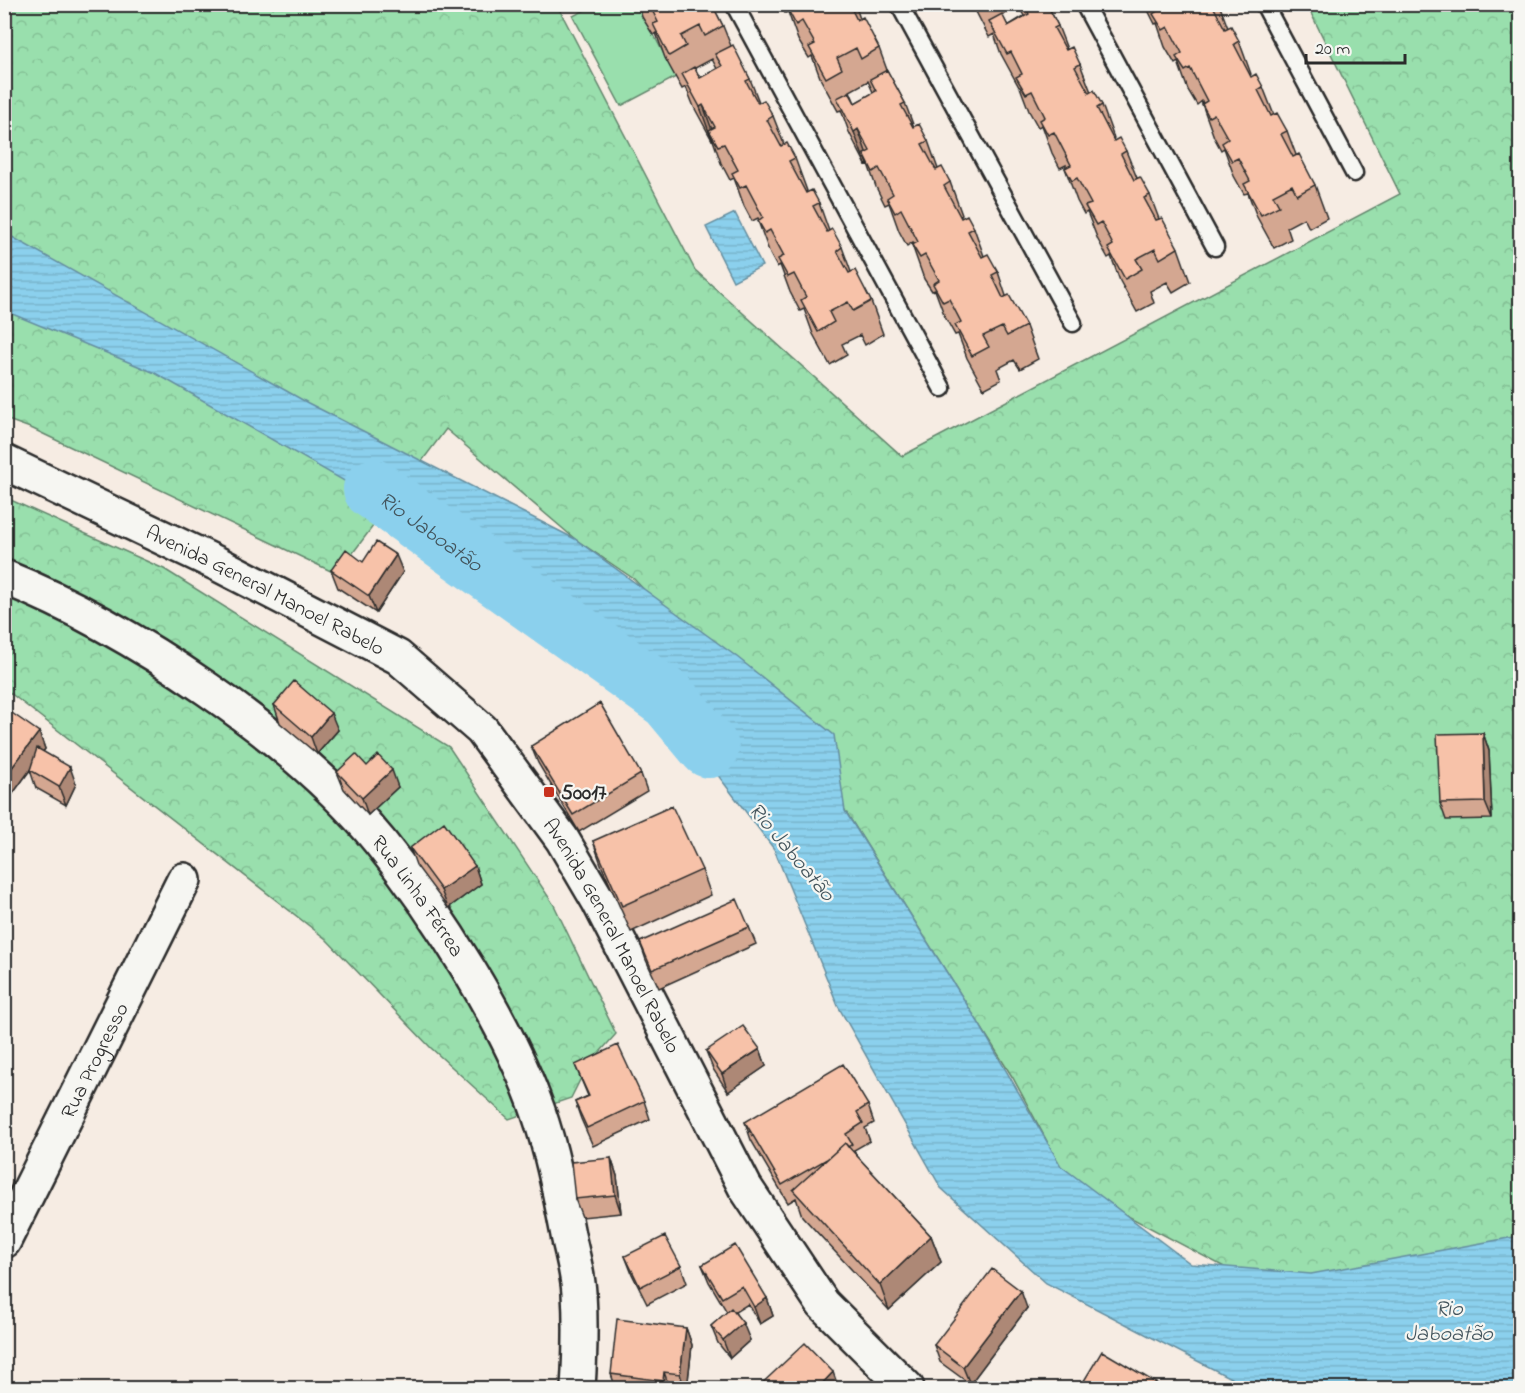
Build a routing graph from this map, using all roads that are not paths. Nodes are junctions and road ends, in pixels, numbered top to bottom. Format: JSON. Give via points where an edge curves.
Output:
{"nodes":[{"id":1,"x":734,"y":4,"type":"edge"},
{"id":2,"x":899,"y":4,"type":"edge"},
{"id":3,"x":1084,"y":4,"type":"edge"},
{"id":4,"x":1264,"y":4,"type":"edge"},
{"id":5,"x":1354,"y":173,"type":"dead end"},
{"id":6,"x":1215,"y":248,"type":"dead end"},
{"id":7,"x":1073,"y":323,"type":"dead end"},
{"id":8,"x":942,"y":388,"type":"dead end"},
{"id":9,"x":4,"y":462,"type":"edge"},
{"id":10,"x":4,"y":577,"type":"edge"},
{"id":11,"x":184,"y":880,"type":"dead end"},
{"id":12,"x":4,"y":1241,"type":"edge"},
{"id":13,"x":578,"y":1389,"type":"edge"},
{"id":14,"x":907,"y":1389,"type":"edge"}],
"edges":[{"from":1,"to":8,"type":"lane"},
{"from":2,"to":7,"type":"lane"},
{"from":3,"to":6,"type":"lane"},
{"from":4,"to":5,"type":"lane"},
{"from":9,"to":14,"type":"street","name":"Avenida General Manoel Rabelo","via":[[218,564],[398,657],[482,730],[562,839],[745,1187],[823,1304]]},
{"from":10,"to":13,"type":"street","name":"Rua Linha Férrea","via":[[51,596],[104,625],[253,723],[333,792],[379,841],[428,907],[508,1041],[538,1111],[579,1291]]},
{"from":11,"to":12,"type":"street","name":"Rua Progresso"}]}
